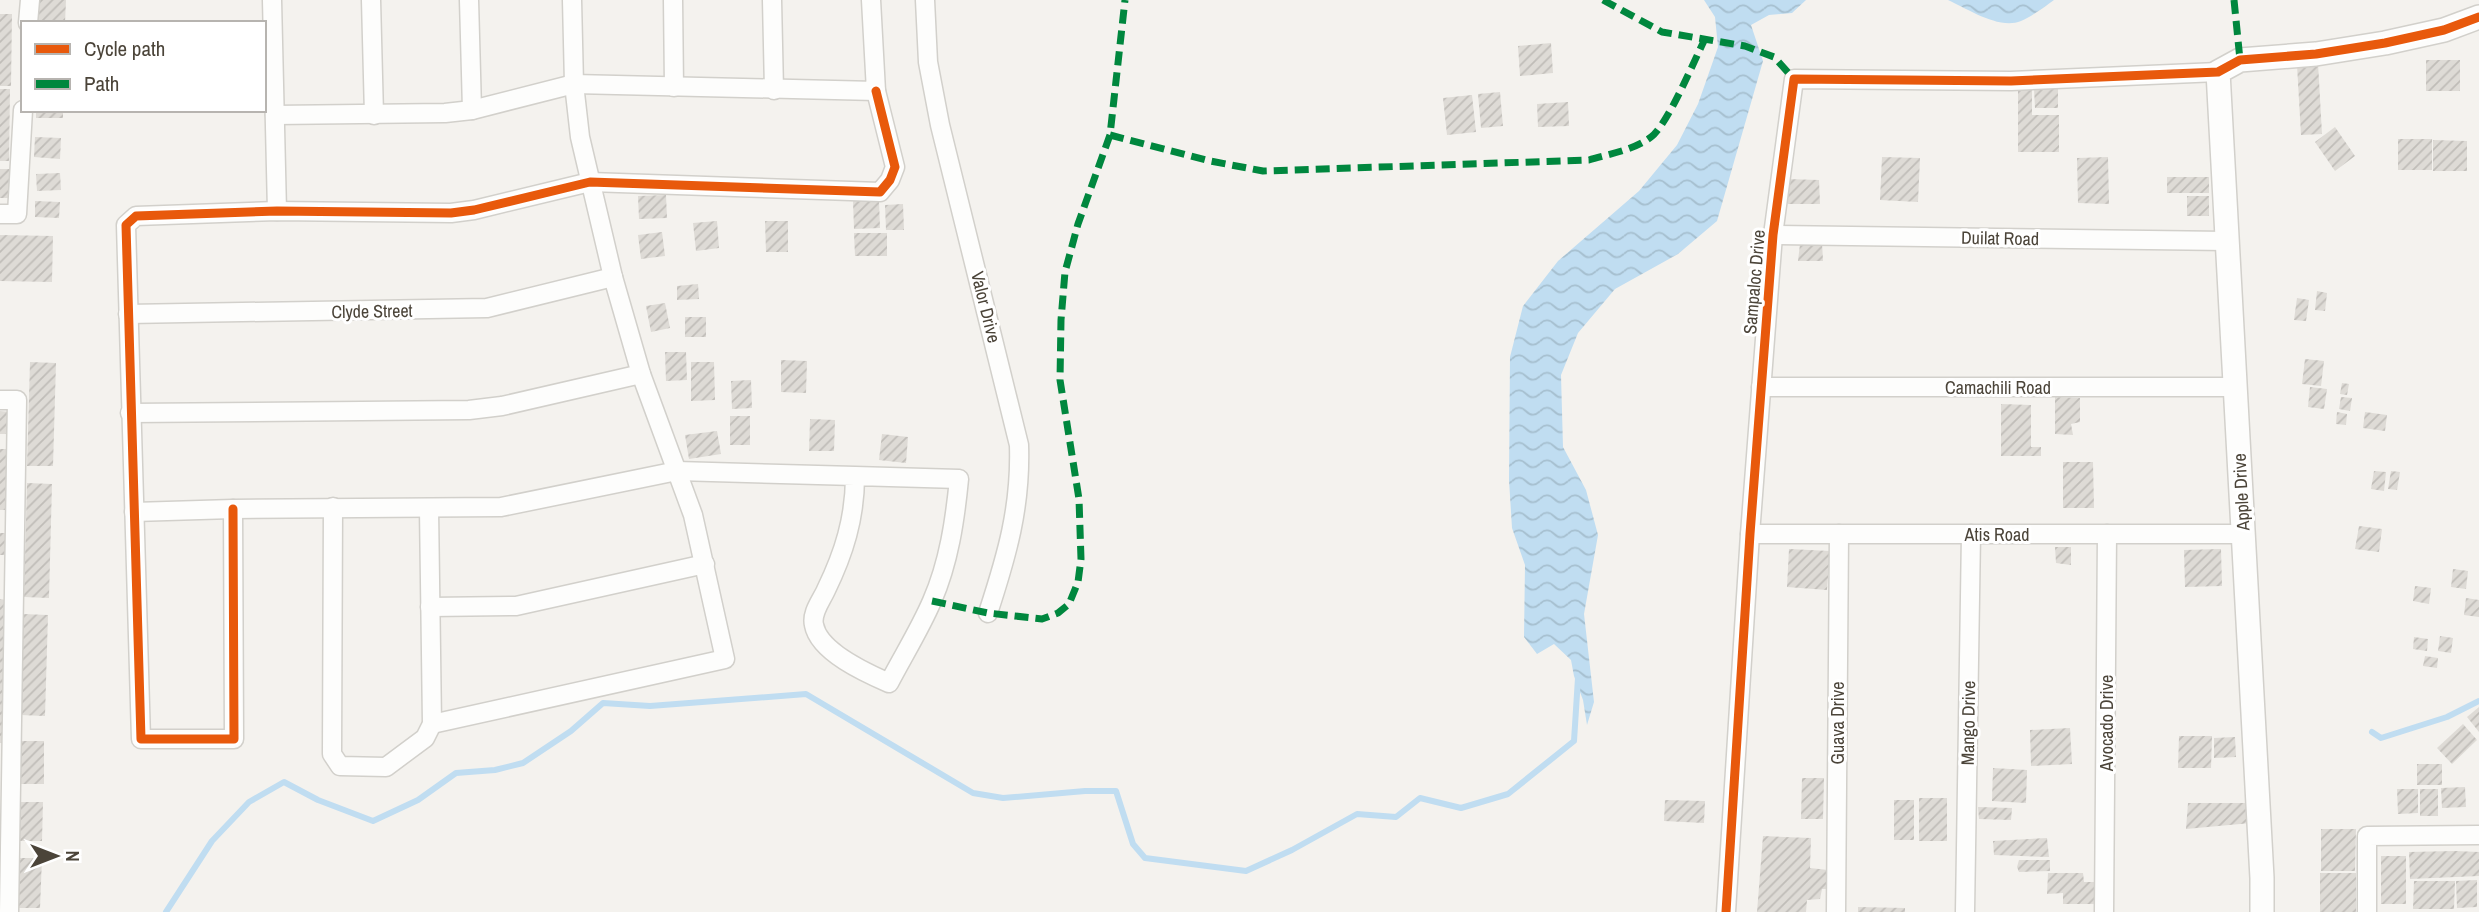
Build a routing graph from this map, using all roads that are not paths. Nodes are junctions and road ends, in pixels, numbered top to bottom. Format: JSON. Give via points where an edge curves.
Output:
{"nodes":[{"id":1,"x":30,"y":0,"type":"edge"},
{"id":2,"x":272,"y":0,"type":"edge"},
{"id":3,"x":371,"y":0,"type":"edge"},
{"id":4,"x":469,"y":0,"type":"edge"},
{"id":5,"x":572,"y":0,"type":"edge"},
{"id":6,"x":673,"y":0,"type":"edge"},
{"id":7,"x":772,"y":0,"type":"edge"},
{"id":8,"x":871,"y":0,"type":"edge"},
{"id":9,"x":925,"y":0,"type":"edge"},
{"id":10,"x":2479,"y":17,"type":"edge"},
{"id":11,"x":28,"y":21,"type":"edge"},
{"id":12,"x":2218,"y":72,"type":"junction"},
{"id":13,"x":574,"y":84,"type":"junction"},
{"id":14,"x":674,"y":87,"type":"junction"},
{"id":15,"x":774,"y":90,"type":"junction"},
{"id":16,"x":876,"y":91,"type":"junction"},
{"id":17,"x":472,"y":110,"type":"junction"},
{"id":18,"x":23,"y":112,"type":"edge"},
{"id":19,"x":275,"y":115,"type":"junction"},
{"id":20,"x":374,"y":115,"type":"junction"},
{"id":21,"x":590,"y":182,"type":"junction"},
{"id":22,"x":277,"y":211,"type":"junction"},
{"id":23,"x":0,"y":214,"type":"edge"},
{"id":24,"x":1773,"y":235,"type":"junction"},
{"id":25,"x":2227,"y":241,"type":"junction"},
{"id":26,"x":612,"y":277,"type":"junction"},
{"id":27,"x":128,"y":314,"type":"junction"},
{"id":28,"x":641,"y":374,"type":"junction"},
{"id":29,"x":1761,"y":387,"type":"junction"},
{"id":30,"x":2235,"y":387,"type":"junction"},
{"id":31,"x":0,"y":400,"type":"edge"},
{"id":32,"x":130,"y":413,"type":"junction"},
{"id":33,"x":677,"y":471,"type":"junction"},
{"id":34,"x":855,"y":476,"type":"junction"},
{"id":35,"x":333,"y":507,"type":"junction"},
{"id":36,"x":233,"y":509,"type":"junction"},
{"id":37,"x":429,"y":509,"type":"junction"},
{"id":38,"x":134,"y":512,"type":"junction"},
{"id":39,"x":1750,"y":534,"type":"junction"},
{"id":40,"x":1839,"y":534,"type":"junction"},
{"id":41,"x":1971,"y":534,"type":"junction"},
{"id":42,"x":2106,"y":534,"type":"junction"},
{"id":43,"x":2244,"y":534,"type":"junction"},
{"id":44,"x":705,"y":564,"type":"junction"},
{"id":45,"x":430,"y":607,"type":"junction"},
{"id":46,"x":988,"y":613,"type":"dead end"},
{"id":47,"x":432,"y":724,"type":"junction"},
{"id":48,"x":2479,"y":835,"type":"edge"},
{"id":49,"x":9,"y":912,"type":"edge"},
{"id":50,"x":1726,"y":912,"type":"edge"},
{"id":51,"x":1836,"y":912,"type":"edge"},
{"id":52,"x":1965,"y":912,"type":"edge"},
{"id":53,"x":2104,"y":912,"type":"edge"},
{"id":54,"x":2262,"y":912,"type":"edge"},
{"id":55,"x":2367,"y":912,"type":"edge"}],
"edges":[{"from":1,"to":11,"type":"street"},
{"from":2,"to":19,"type":"street"},
{"from":3,"to":20,"type":"street"},
{"from":4,"to":17,"type":"street"},
{"from":5,"to":13,"type":"street"},
{"from":6,"to":14,"type":"street"},
{"from":7,"to":15,"type":"street"},
{"from":8,"to":16,"type":"street"},
{"from":9,"to":46,"type":"street","name":"Valor Drive","via":[[928,62],[940,125],[1019,445],[1015,520]]},
{"from":10,"to":12,"type":"street","via":[[2385,43],[2240,60]]},
{"from":12,"to":24,"type":"street","name":"Sampaloc Drive","via":[[2011,81],[1794,79]]},
{"from":12,"to":25,"type":"street","name":"Apple Drive"},
{"from":13,"to":14,"type":"street"},
{"from":13,"to":17,"type":"street"},
{"from":13,"to":21,"type":"street"},
{"from":14,"to":15,"type":"street"},
{"from":15,"to":16,"type":"street"},
{"from":16,"to":21,"type":"street","via":[[895,167],[880,192]]},
{"from":17,"to":20,"type":"street"},
{"from":18,"to":23,"type":"street","via":[[17,214]]},
{"from":19,"to":20,"type":"street"},
{"from":19,"to":22,"type":"street"},
{"from":21,"to":22,"type":"street","via":[[451,213]]},
{"from":21,"to":26,"type":"street"},
{"from":22,"to":27,"type":"street","via":[[136,216],[127,225]]},
{"from":24,"to":25,"type":"street","name":"Duilat Road"},
{"from":24,"to":29,"type":"street","name":"Sampaloc Drive"},
{"from":25,"to":30,"type":"street","name":"Apple Drive"},
{"from":26,"to":27,"type":"street","name":"Clyde Street","via":[[475,309]]},
{"from":26,"to":28,"type":"street"},
{"from":27,"to":32,"type":"street"},
{"from":28,"to":32,"type":"street","via":[[502,407],[469,410]]},
{"from":28,"to":33,"type":"street"},
{"from":29,"to":30,"type":"street","name":"Camachili Road"},
{"from":29,"to":39,"type":"street","name":"Sampaloc Drive"},
{"from":30,"to":43,"type":"street","name":"Apple Drive"},
{"from":31,"to":49,"type":"street","via":[[17,400]]},
{"from":32,"to":38,"type":"street"},
{"from":33,"to":34,"type":"street"},
{"from":33,"to":37,"type":"street","via":[[501,507]]},
{"from":33,"to":44,"type":"street"},
{"from":34,"to":34,"type":"street","via":[[848,540],[813,615],[814,626],[819,637],[858,670],[889,683],[932,601],[946,562],[959,479]]},
{"from":35,"to":36,"type":"street"},
{"from":35,"to":37,"type":"street"},
{"from":35,"to":47,"type":"street","via":[[332,754],[340,766],[386,767],[425,738]]},
{"from":36,"to":38,"type":"street"},
{"from":36,"to":38,"type":"street","via":[[234,738],[141,739]]},
{"from":37,"to":45,"type":"street"},
{"from":39,"to":40,"type":"street","name":"Atis Road"},
{"from":39,"to":50,"type":"street","name":"Sampaloc Drive"},
{"from":40,"to":41,"type":"street","name":"Atis Road"},
{"from":40,"to":51,"type":"street","name":"Guava Drive"},
{"from":41,"to":42,"type":"street","name":"Atis Road"},
{"from":41,"to":52,"type":"street","name":"Mango Drive"},
{"from":42,"to":43,"type":"street","name":"Atis Road"},
{"from":42,"to":53,"type":"street","name":"Avocado Drive"},
{"from":43,"to":54,"type":"street","name":"Apple Drive"},
{"from":44,"to":45,"type":"street","via":[[516,606]]},
{"from":44,"to":47,"type":"street","via":[[725,659]]},
{"from":45,"to":47,"type":"street"},
{"from":48,"to":55,"type":"street","via":[[2367,836]]}]}
